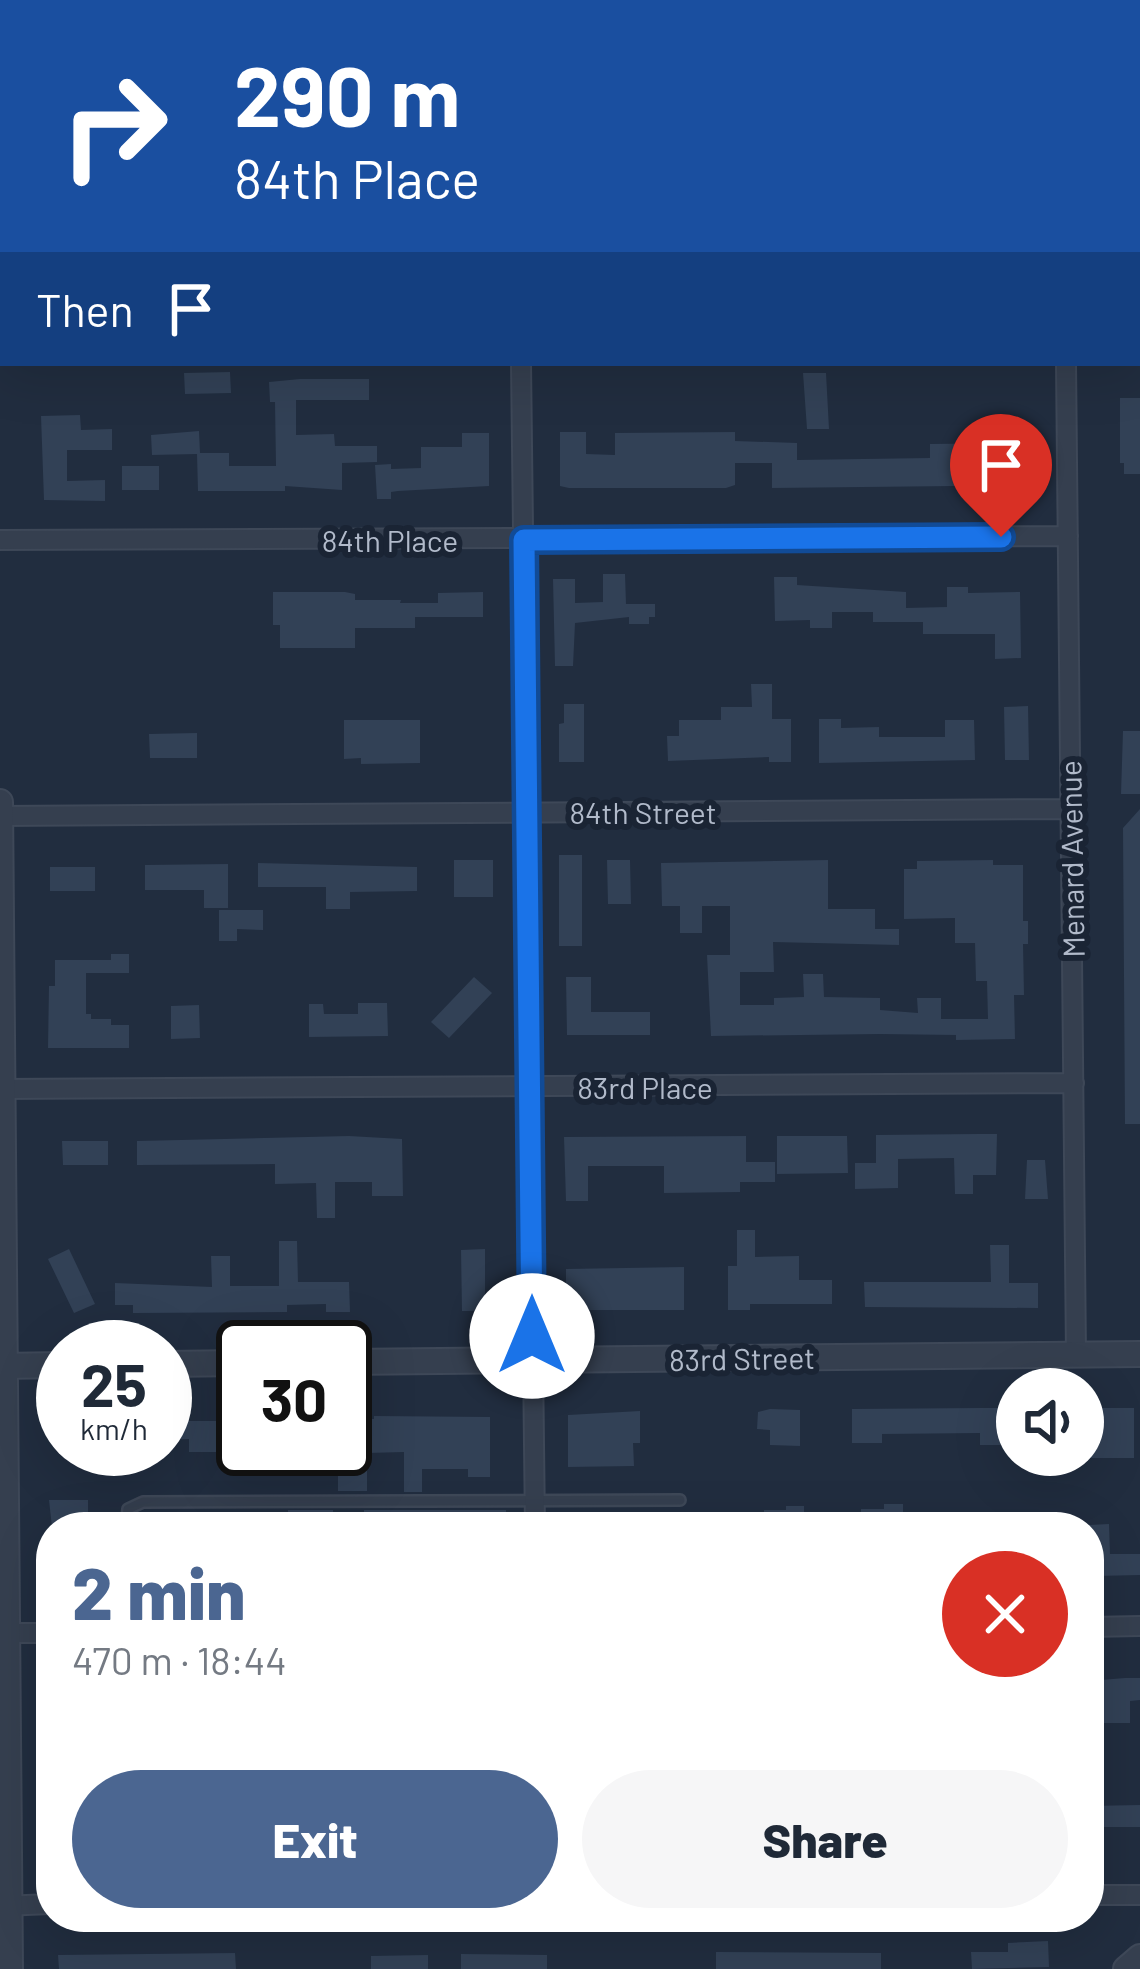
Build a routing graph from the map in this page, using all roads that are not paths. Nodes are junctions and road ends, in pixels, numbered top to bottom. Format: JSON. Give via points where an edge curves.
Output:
{"nodes":[{"id":1,"x":521,"y":366,"type":"edge"},
{"id":2,"x":1066,"y":366,"type":"edge"},
{"id":3,"x":1068,"y":536,"type":"junction"},
{"id":4,"x":0,"y":539,"type":"edge"},
{"id":5,"x":524,"y":540,"type":"junction"},
{"id":6,"x":0,"y":802,"type":"edge"},
{"id":7,"x":1071,"y":809,"type":"junction"},
{"id":8,"x":528,"y":813,"type":"junction"},
{"id":9,"x":0,"y":816,"type":"edge"},
{"id":10,"x":1073,"y":1083,"type":"junction"},
{"id":11,"x":530,"y":1088,"type":"junction"},
{"id":12,"x":1,"y":1089,"type":"edge"},
{"id":13,"x":1140,"y":1354,"type":"edge"},
{"id":14,"x":1076,"y":1355,"type":"junction"},
{"id":15,"x":532,"y":1360,"type":"junction"},
{"id":16,"x":372,"y":1362,"type":"edge"},
{"id":17,"x":36,"y":1365,"type":"edge"},
{"id":18,"x":2,"y":1366,"type":"edge"},
{"id":19,"x":680,"y":1500,"type":"dead end"},
{"id":20,"x":534,"y":1501,"type":"junction"},
{"id":21,"x":128,"y":1512,"type":"edge"},
{"id":22,"x":534,"y":1512,"type":"edge"},
{"id":23,"x":1104,"y":1627,"type":"edge"},
{"id":24,"x":1140,"y":1627,"type":"edge"},
{"id":25,"x":4,"y":1633,"type":"edge"},
{"id":26,"x":36,"y":1633,"type":"edge"},
{"id":27,"x":1104,"y":1895,"type":"edge"},
{"id":28,"x":1140,"y":1895,"type":"edge"},
{"id":29,"x":36,"y":1905,"type":"edge"},
{"id":30,"x":5,"y":1906,"type":"edge"},
{"id":31,"x":1140,"y":1957,"type":"edge"},
{"id":32,"x":10,"y":1969,"type":"edge"},
{"id":33,"x":1126,"y":1969,"type":"edge"}],
"edges":[{"from":1,"to":5,"type":"street"},
{"from":2,"to":3,"type":"street","name":"Menard Avenue"},
{"from":3,"to":5,"type":"street","name":"84th Place"},
{"from":3,"to":7,"type":"street","name":"Menard Avenue"},
{"from":4,"to":5,"type":"street","name":"84th Place"},
{"from":5,"to":8,"type":"street"},
{"from":6,"to":9,"type":"street"},
{"from":7,"to":8,"type":"street","name":"84th Street"},
{"from":7,"to":10,"type":"street","name":"Menard Avenue"},
{"from":8,"to":9,"type":"street","name":"84th Street"},
{"from":8,"to":11,"type":"street"},
{"from":9,"to":12,"type":"street"},
{"from":10,"to":11,"type":"street","name":"83rd Place"},
{"from":10,"to":14,"type":"street","name":"Menard Avenue"},
{"from":11,"to":12,"type":"street","name":"83rd Place"},
{"from":11,"to":15,"type":"street"},
{"from":12,"to":18,"type":"street"},
{"from":13,"to":14,"type":"street","name":"83rd Street"},
{"from":14,"to":15,"type":"street","name":"83rd Street"},
{"from":15,"to":16,"type":"street","name":"83rd Street"},
{"from":15,"to":20,"type":"street"},
{"from":17,"to":18,"type":"street"},
{"from":18,"to":25,"type":"street"},
{"from":19,"to":20,"type":"lane"},
{"from":20,"to":21,"type":"lane","via":[[143,1502]]},
{"from":20,"to":22,"type":"street"},
{"from":23,"to":24,"type":"street"},
{"from":25,"to":26,"type":"street"},
{"from":25,"to":30,"type":"street"},
{"from":27,"to":28,"type":"street"},
{"from":29,"to":30,"type":"street"},
{"from":30,"to":32,"type":"street"},
{"from":31,"to":33,"type":"street"}]}
